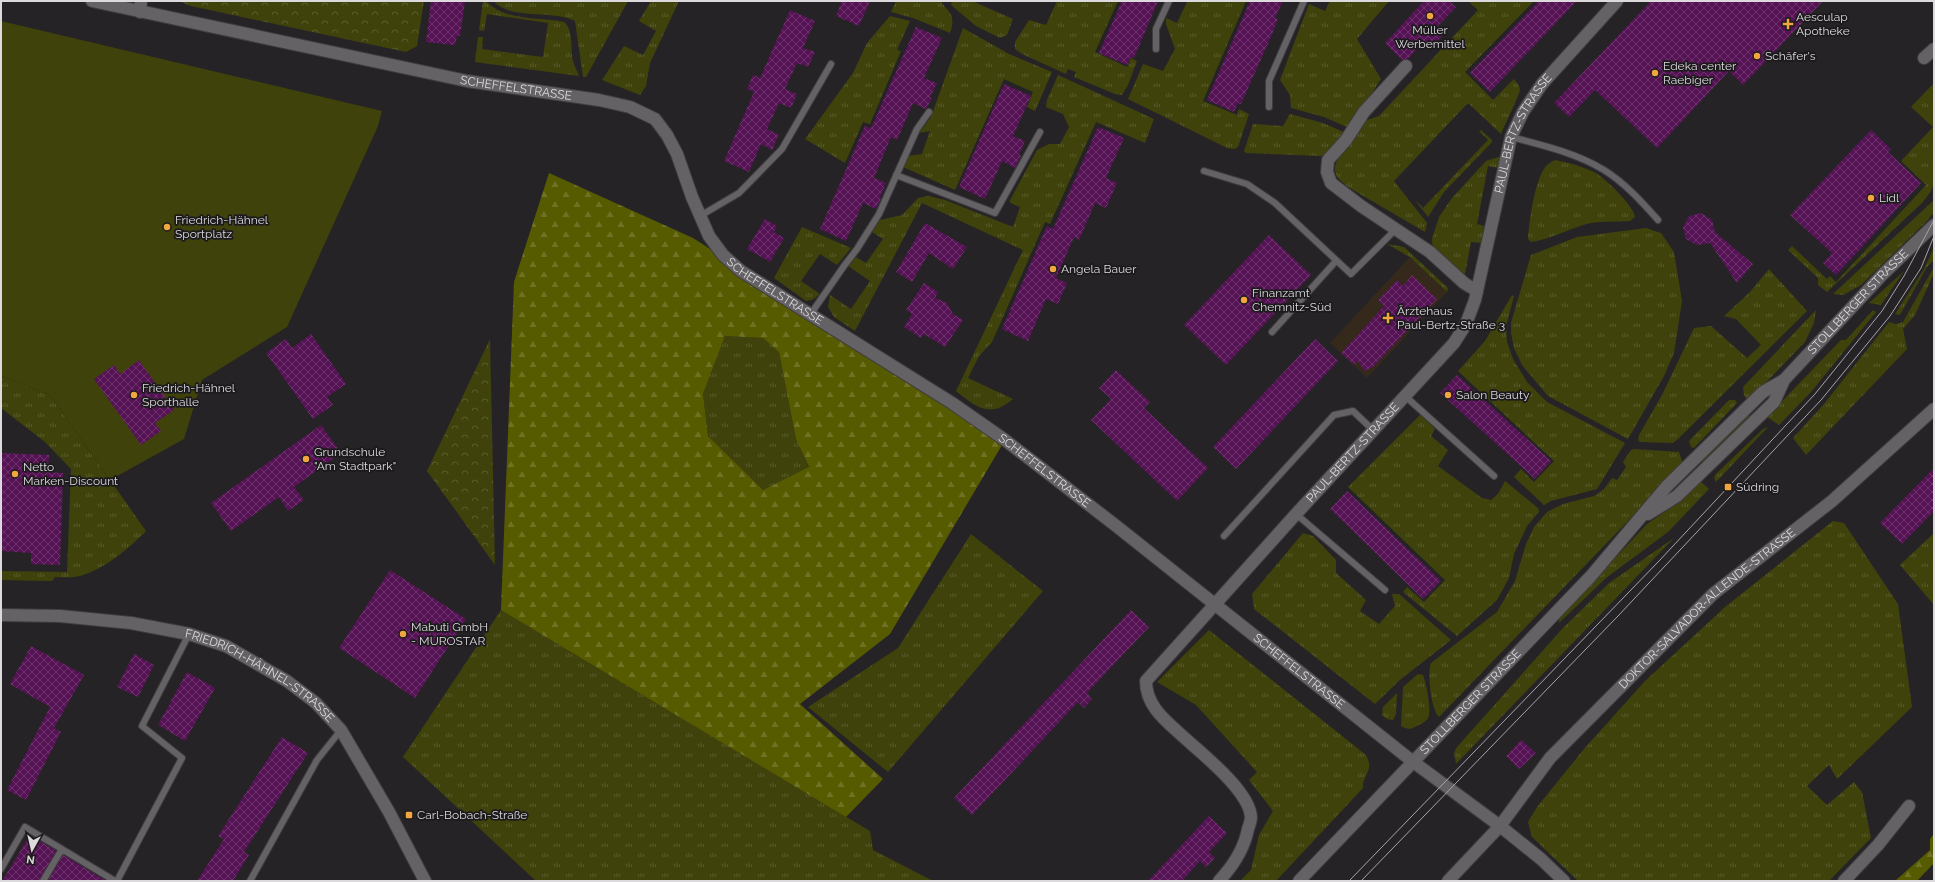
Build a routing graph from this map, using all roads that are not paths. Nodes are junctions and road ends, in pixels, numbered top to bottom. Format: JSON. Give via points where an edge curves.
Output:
{"nodes":[{"id":1,"x":92,"y":1,"type":"edge"},
{"id":2,"x":1169,"y":1,"type":"edge"},
{"id":3,"x":1304,"y":1,"type":"edge"},
{"id":4,"x":1617,"y":1,"type":"edge"},
{"id":5,"x":141,"y":6,"type":"edge"},
{"id":6,"x":1934,"y":48,"type":"edge"},
{"id":7,"x":1156,"y":49,"type":"dead end"},
{"id":8,"x":1924,"y":58,"type":"dead end"},
{"id":9,"x":831,"y":64,"type":"dead end"},
{"id":10,"x":1406,"y":66,"type":"dead end"},
{"id":11,"x":1269,"y":107,"type":"dead end"},
{"id":12,"x":928,"y":112,"type":"dead end"},
{"id":13,"x":1040,"y":132,"type":"dead end"},
{"id":14,"x":1511,"y":137,"type":"junction"},
{"id":15,"x":1204,"y":171,"type":"dead end"},
{"id":16,"x":896,"y":175,"type":"junction"},
{"id":17,"x":700,"y":216,"type":"junction"},
{"id":18,"x":1658,"y":220,"type":"dead end"},
{"id":19,"x":1934,"y":225,"type":"edge"},
{"id":20,"x":1396,"y":229,"type":"junction"},
{"id":21,"x":1336,"y":261,"type":"junction"},
{"id":22,"x":1478,"y":291,"type":"junction"},
{"id":23,"x":810,"y":314,"type":"junction"},
{"id":24,"x":1272,"y":332,"type":"dead end"},
{"id":25,"x":1405,"y":396,"type":"junction"},
{"id":26,"x":1934,"y":409,"type":"edge"},
{"id":27,"x":1373,"y":430,"type":"junction"},
{"id":28,"x":1494,"y":476,"type":"dead end"},
{"id":29,"x":1296,"y":514,"type":"junction"},
{"id":30,"x":1224,"y":536,"type":"dead end"},
{"id":31,"x":1385,"y":590,"type":"dead end"},
{"id":32,"x":1214,"y":605,"type":"junction"},
{"id":33,"x":1,"y":615,"type":"edge"},
{"id":34,"x":189,"y":634,"type":"junction"},
{"id":35,"x":341,"y":730,"type":"junction"},
{"id":36,"x":1412,"y":761,"type":"junction"},
{"id":37,"x":1909,"y":806,"type":"dead end"},
{"id":38,"x":1500,"y":826,"type":"junction"},
{"id":39,"x":62,"y":849,"type":"junction"},
{"id":40,"x":1,"y":869,"type":"edge"},
{"id":41,"x":43,"y":881,"type":"edge"},
{"id":42,"x":116,"y":881,"type":"edge"},
{"id":43,"x":250,"y":881,"type":"edge"},
{"id":44,"x":425,"y":881,"type":"edge"},
{"id":45,"x":1219,"y":881,"type":"edge"},
{"id":46,"x":1299,"y":881,"type":"edge"},
{"id":47,"x":1448,"y":881,"type":"edge"},
{"id":48,"x":1564,"y":881,"type":"edge"},
{"id":49,"x":1844,"y":881,"type":"edge"}],
"edges":[{"from":1,"to":5,"type":"street","name":"SCHEFFELSTRASSE"},
{"from":2,"to":7,"type":"lane","via":[[1156,29]]},
{"from":3,"to":11,"type":"lane","via":[[1269,81]]},
{"from":4,"to":14,"type":"street","name":"PAUL-BERTZ-STRASSE","via":[[1542,84],[1523,112]]},
{"from":5,"to":17,"type":"street","name":"SCHEFFELSTRASSE","via":[[459,80],[599,100],[630,107],[656,119],[667,135],[677,154]]},
{"from":6,"to":8,"type":"street"},
{"from":9,"to":17,"type":"lane","via":[[782,149],[739,193]]},
{"from":10,"to":20,"type":"street","via":[[1364,112],[1346,140],[1328,160],[1327,166],[1331,183]]},
{"from":12,"to":16,"type":"lane","via":[[917,129]]},
{"from":13,"to":16,"type":"lane","via":[[994,213]]},
{"from":14,"to":18,"type":"lane","via":[[1560,150],[1604,170],[1635,195]]},
{"from":14,"to":22,"type":"street","name":"PAUL-BERTZ-STRASSE"},
{"from":15,"to":21,"type":"lane","via":[[1247,184],[1270,199]]},
{"from":16,"to":23,"type":"lane","via":[[879,214],[857,250]]},
{"from":17,"to":23,"type":"street","name":"SCHEFFELSTRASSE","via":[[709,236],[741,271]]},
{"from":19,"to":36,"type":"street","name":"STOLLBERGER STRASSE","via":[[1882,275],[1784,380],[1763,392],[1667,486],[1591,576]]},
{"from":20,"to":21,"type":"lane","via":[[1351,274]]},
{"from":20,"to":22,"type":"street","via":[[1430,252],[1464,283]]},
{"from":21,"to":24,"type":"lane"},
{"from":22,"to":25,"type":"street","name":"PAUL-BERTZ-STRASSE","via":[[1466,324],[1454,343]]},
{"from":23,"to":32,"type":"street","name":"SCHEFFELSTRASSE","via":[[952,403],[1005,440]]},
{"from":25,"to":27,"type":"street","name":"PAUL-BERTZ-STRASSE"},
{"from":25,"to":28,"type":"lane"},
{"from":26,"to":38,"type":"street","name":"DOKTOR-SALVADOR-ALLENDE-STRASSE","via":[[1832,501],[1713,594],[1550,758]]},
{"from":27,"to":29,"type":"street","name":"PAUL-BERTZ-STRASSE"},
{"from":27,"to":30,"type":"lane","via":[[1353,411],[1334,415]]},
{"from":29,"to":31,"type":"lane"},
{"from":29,"to":32,"type":"street","name":"PAUL-BERTZ-STRASSE"},
{"from":32,"to":36,"type":"street","name":"SCHEFFELSTRASSE"},
{"from":32,"to":45,"type":"street","via":[[1146,681],[1146,691],[1152,705],[1165,720],[1235,784],[1246,801],[1251,817],[1245,844],[1232,867]]},
{"from":33,"to":34,"type":"street","name":"FRIEDRICH-HÄHNEL-STRASSE","via":[[60,616],[131,623]]},
{"from":34,"to":35,"type":"street","name":"FRIEDRICH-HÄHNEL-STRASSE","via":[[226,646],[287,681],[316,704]]},
{"from":34,"to":42,"type":"lane","via":[[142,726],[182,758]]},
{"from":35,"to":43,"type":"lane","via":[[317,760]]},
{"from":35,"to":44,"type":"street","name":"FRIEDRICH-HÄHNEL-STRASSE","via":[[389,812]]},
{"from":36,"to":38,"type":"street"},
{"from":36,"to":46,"type":"street","name":"STOLLBERGER STRASSE"},
{"from":37,"to":49,"type":"street","via":[[1878,845]]},
{"from":38,"to":47,"type":"street","name":"DOKTOR-SALVADOR-ALLENDE-STRASSE"},
{"from":38,"to":48,"type":"street"},
{"from":39,"to":40,"type":"lane","via":[[25,827]]},
{"from":39,"to":41,"type":"lane"},
{"from":39,"to":42,"type":"lane"}]}
